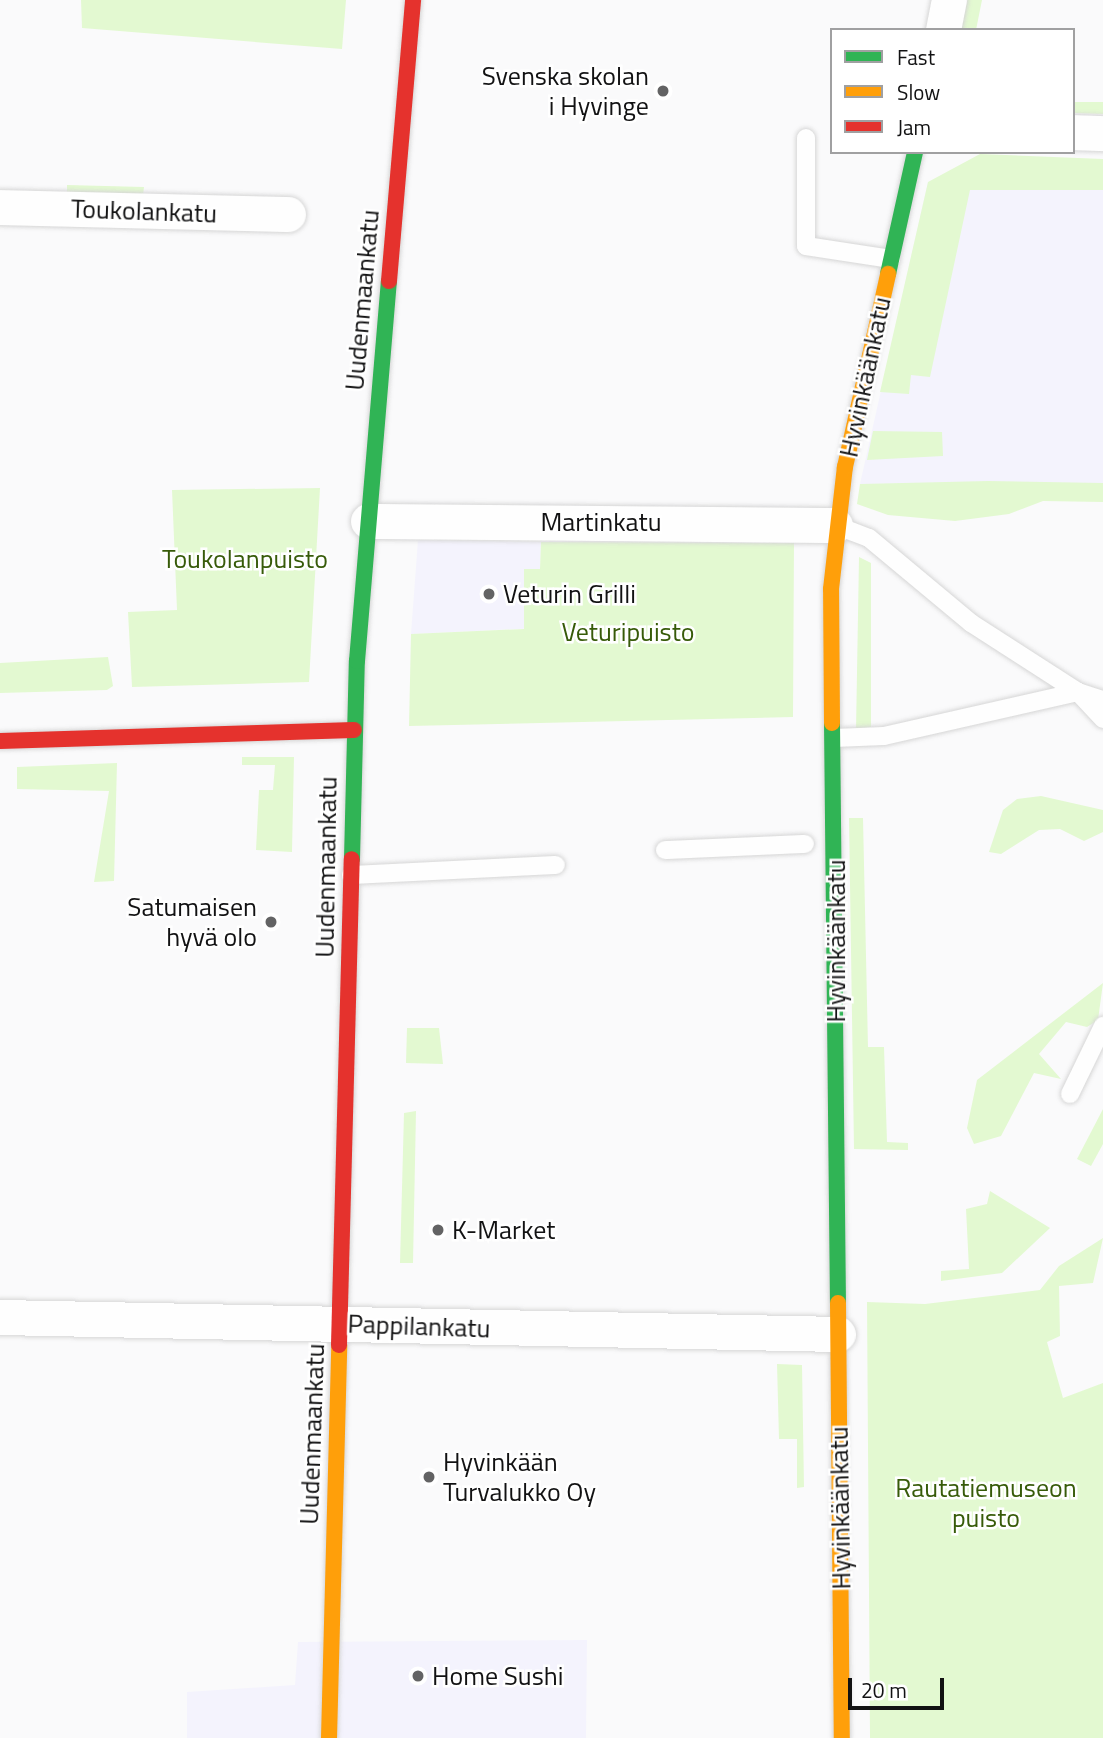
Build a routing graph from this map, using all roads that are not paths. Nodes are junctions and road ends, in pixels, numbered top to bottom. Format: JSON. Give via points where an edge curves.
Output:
{"nodes":[{"id":1,"x":413,"y":0,"type":"edge"},
{"id":2,"x":949,"y":0,"type":"edge"},
{"id":3,"x":943,"y":28,"type":"edge"},
{"id":4,"x":1075,"y":132,"type":"edge"},
{"id":5,"x":1103,"y":134,"type":"edge"},
{"id":6,"x":806,"y":138,"type":"dead end"},
{"id":7,"x":915,"y":154,"type":"edge"},
{"id":8,"x":0,"y":207,"type":"edge"},
{"id":9,"x":288,"y":214,"type":"dead end"},
{"id":10,"x":891,"y":260,"type":"junction"},
{"id":11,"x":368,"y":521,"type":"junction"},
{"id":12,"x":835,"y":525,"type":"junction"},
{"id":13,"x":1078,"y":692,"type":"junction"},
{"id":14,"x":1103,"y":700,"type":"edge"},
{"id":15,"x":1103,"y":719,"type":"edge"},
{"id":16,"x":355,"y":730,"type":"junction"},
{"id":17,"x":834,"y":738,"type":"junction"},
{"id":18,"x":0,"y":741,"type":"edge"},
{"id":19,"x":805,"y":844,"type":"dead end"},
{"id":20,"x":665,"y":850,"type":"dead end"},
{"id":21,"x":556,"y":865,"type":"dead end"},
{"id":22,"x":351,"y":876,"type":"junction"},
{"id":23,"x":1103,"y":1026,"type":"edge"},
{"id":24,"x":1070,"y":1094,"type":"dead end"},
{"id":25,"x":0,"y":1317,"type":"edge"},
{"id":26,"x":340,"y":1324,"type":"junction"},
{"id":27,"x":838,"y":1334,"type":"junction"},
{"id":28,"x":329,"y":1738,"type":"edge"},
{"id":29,"x":842,"y":1738,"type":"edge"}],
"edges":[{"from":1,"to":11,"type":"street","name":"Uudenmaankatu"},
{"from":2,"to":3,"type":"street"},
{"from":4,"to":5,"type":"street"},
{"from":6,"to":10,"type":"lane","via":[[806,246]]},
{"from":7,"to":10,"type":"street","name":"Hyvinkäänkatu"},
{"from":8,"to":9,"type":"street","name":"Toukolankatu"},
{"from":10,"to":12,"type":"street","name":"Hyvinkäänkatu"},
{"from":11,"to":12,"type":"street","name":"Martinkatu"},
{"from":11,"to":16,"type":"street","name":"Uudenmaankatu"},
{"from":12,"to":13,"type":"lane","via":[[869,538],[971,623]]},
{"from":12,"to":17,"type":"street","name":"Hyvinkäänkatu"},
{"from":13,"to":14,"type":"lane"},
{"from":13,"to":15,"type":"lane"},
{"from":13,"to":17,"type":"lane","via":[[884,736]]},
{"from":16,"to":18,"type":"street"},
{"from":16,"to":22,"type":"street","name":"Uudenmaankatu"},
{"from":17,"to":27,"type":"street","name":"Hyvinkäänkatu"},
{"from":19,"to":20,"type":"lane"},
{"from":21,"to":22,"type":"lane"},
{"from":22,"to":26,"type":"street","name":"Uudenmaankatu"},
{"from":23,"to":24,"type":"lane"},
{"from":25,"to":26,"type":"street","name":"Pappilankatu"},
{"from":26,"to":27,"type":"street","name":"Pappilankatu"},
{"from":26,"to":28,"type":"street","name":"Uudenmaankatu"},
{"from":27,"to":29,"type":"street","name":"Hyvinkäänkatu"}]}
